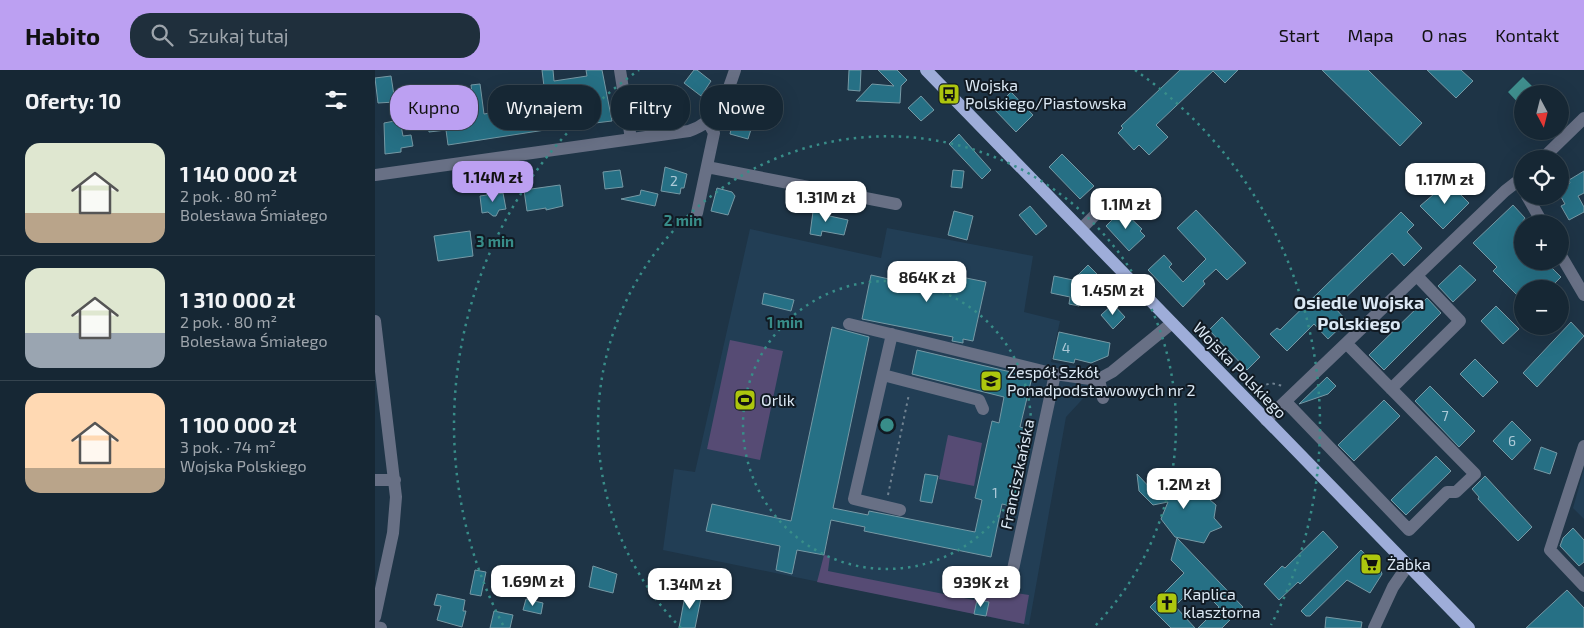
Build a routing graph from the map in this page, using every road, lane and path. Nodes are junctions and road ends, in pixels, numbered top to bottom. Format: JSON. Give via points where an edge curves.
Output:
{"nodes":[{"id":1,"x":620,"y":70,"type":"edge"},
{"id":2,"x":735,"y":70,"type":"edge"},
{"id":3,"x":926,"y":70,"type":"edge"},
{"id":4,"x":729,"y":85,"type":"edge"},
{"id":5,"x":1584,"y":118,"type":"edge"},
{"id":6,"x":700,"y":126,"type":"edge"},
{"id":7,"x":712,"y":130,"type":"edge"},
{"id":8,"x":631,"y":140,"type":"junction"},
{"id":9,"x":1551,"y":150,"type":"edge"},
{"id":10,"x":707,"y":167,"type":"junction"},
{"id":11,"x":375,"y":174,"type":"edge"},
{"id":12,"x":1514,"y":186,"type":"edge"},
{"id":13,"x":896,"y":204,"type":"dead end"},
{"id":14,"x":1102,"y":208,"type":"dead end"},
{"id":15,"x":697,"y":213,"type":"dead end"},
{"id":16,"x":1081,"y":229,"type":"junction"},
{"id":17,"x":1569,"y":269,"type":"edge"},
{"id":18,"x":1417,"y":276,"type":"junction"},
{"id":19,"x":1584,"y":295,"type":"edge"},
{"id":20,"x":375,"y":321,"type":"edge"},
{"id":21,"x":1172,"y":323,"type":"junction"},
{"id":22,"x":849,"y":324,"type":"dead end"},
{"id":23,"x":892,"y":334,"type":"junction"},
{"id":24,"x":1347,"y":344,"type":"junction"},
{"id":25,"x":1055,"y":374,"type":"junction"},
{"id":26,"x":883,"y":375,"type":"junction"},
{"id":27,"x":1099,"y":379,"type":"junction"},
{"id":28,"x":911,"y":382,"type":"junction"},
{"id":29,"x":1286,"y":386,"type":"dead end"},
{"id":30,"x":1253,"y":389,"type":"dead end"},
{"id":31,"x":1391,"y":389,"type":"junction"},
{"id":32,"x":1103,"y":398,"type":"dead end"},
{"id":33,"x":1286,"y":402,"type":"junction"},
{"id":34,"x":983,"y":409,"type":"dead end"},
{"id":35,"x":1267,"y":420,"type":"junction"},
{"id":36,"x":1584,"y":446,"type":"edge"},
{"id":37,"x":375,"y":480,"type":"edge"},
{"id":38,"x":395,"y":480,"type":"junction"},
{"id":39,"x":886,"y":507,"type":"junction"},
{"id":40,"x":900,"y":510,"type":"dead end"},
{"id":41,"x":1407,"y":565,"type":"junction"},
{"id":42,"x":1012,"y":574,"type":"dead end"},
{"id":43,"x":1584,"y":586,"type":"edge"},
{"id":44,"x":375,"y":617,"type":"edge"},
{"id":45,"x":375,"y":627,"type":"edge"},
{"id":46,"x":381,"y":628,"type":"edge"},
{"id":47,"x":1374,"y":628,"type":"edge"},
{"id":48,"x":1469,"y":628,"type":"edge"}],
"edges":[{"from":1,"to":8,"type":"street"},
{"from":2,"to":4,"type":"street"},
{"from":3,"to":16,"type":"main road","name":"Wojska Polskiego"},
{"from":5,"to":9,"type":"street"},
{"from":6,"to":8,"type":"street","via":[[689,131]]},
{"from":7,"to":10,"type":"street"},
{"from":8,"to":11,"type":"street"},
{"from":10,"to":13,"type":"street"},
{"from":10,"to":15,"type":"street"},
{"from":12,"to":18,"type":"street"},
{"from":14,"to":16,"type":"street"},
{"from":16,"to":21,"type":"main road","name":"Wojska Polskiego"},
{"from":17,"to":19,"type":"street"},
{"from":18,"to":24,"type":"street"},
{"from":18,"to":31,"type":"street","via":[[1460,321]]},
{"from":20,"to":38,"type":"street"},
{"from":21,"to":27,"type":"street"},
{"from":21,"to":35,"type":"main road","name":"Wojska Polskiego"},
{"from":22,"to":23,"type":"street"},
{"from":23,"to":25,"type":"street"},
{"from":23,"to":26,"type":"street"},
{"from":24,"to":31,"type":"street"},
{"from":24,"to":33,"type":"street"},
{"from":25,"to":27,"type":"street"},
{"from":25,"to":42,"type":"street","name":"Franciszkańska"},
{"from":26,"to":28,"type":"street"},
{"from":26,"to":39,"type":"street","via":[[854,499]]},
{"from":27,"to":32,"type":"street"},
{"from":28,"to":34,"type":"street","via":[[979,400]]},
{"from":28,"to":39,"type":"path"},
{"from":29,"to":30,"type":"path","via":[[1271,383]]},
{"from":31,"to":33,"type":"street","via":[[1475,474],[1456,492],[1447,492],[1409,530]]},
{"from":33,"to":35,"type":"street"},
{"from":35,"to":41,"type":"main road","name":"Wojska Polskiego"},
{"from":36,"to":43,"type":"street","via":[[1550,550]]},
{"from":37,"to":38,"type":"street"},
{"from":38,"to":44,"type":"street","via":[[393,533]]},
{"from":39,"to":40,"type":"street"},
{"from":41,"to":47,"type":"street","via":[[1393,586]]},
{"from":41,"to":48,"type":"main road","name":"Wojska Polskiego"},
{"from":45,"to":46,"type":"street"}]}
